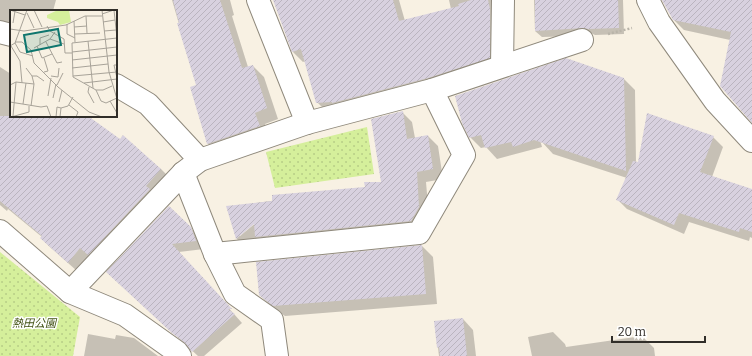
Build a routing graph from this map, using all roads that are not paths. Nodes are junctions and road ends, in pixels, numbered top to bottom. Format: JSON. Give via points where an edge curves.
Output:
{"nodes":[{"id":1,"x":258,"y":0,"type":"edge"},
{"id":2,"x":504,"y":0,"type":"edge"},
{"id":3,"x":648,"y":0,"type":"edge"},
{"id":4,"x":0,"y":32,"type":"edge"},
{"id":5,"x":10,"y":35,"type":"edge"},
{"id":6,"x":582,"y":40,"type":"road end"},
{"id":7,"x":502,"y":66,"type":"junction"},
{"id":8,"x":117,"y":86,"type":"edge"},
{"id":9,"x":432,"y":90,"type":"junction"},
{"id":10,"x":307,"y":123,"type":"junction"},
{"id":11,"x":752,"y":141,"type":"edge"},
{"id":12,"x":192,"y":166,"type":"junction"},
{"id":13,"x":0,"y":231,"type":"edge"},
{"id":14,"x":215,"y":254,"type":"junction"},
{"id":15,"x":70,"y":292,"type":"junction"},
{"id":16,"x":180,"y":356,"type":"edge"},
{"id":17,"x":277,"y":356,"type":"edge"}],
"edges":[{"from":1,"to":10,"type":"street"},
{"from":2,"to":7,"type":"street"},
{"from":3,"to":11,"type":"street","via":[[659,22],[715,101]]},
{"from":4,"to":5,"type":"street"},
{"from":6,"to":7,"type":"street"},
{"from":7,"to":9,"type":"street"},
{"from":8,"to":12,"type":"street","via":[[148,104]]},
{"from":9,"to":10,"type":"street"},
{"from":9,"to":14,"type":"street","via":[[464,155],[419,233]]},
{"from":10,"to":12,"type":"street"},
{"from":12,"to":14,"type":"street"},
{"from":12,"to":15,"type":"street"},
{"from":13,"to":15,"type":"street"},
{"from":14,"to":17,"type":"street","via":[[235,294],[272,320]]},
{"from":15,"to":16,"type":"street","via":[[125,315]]}]}
